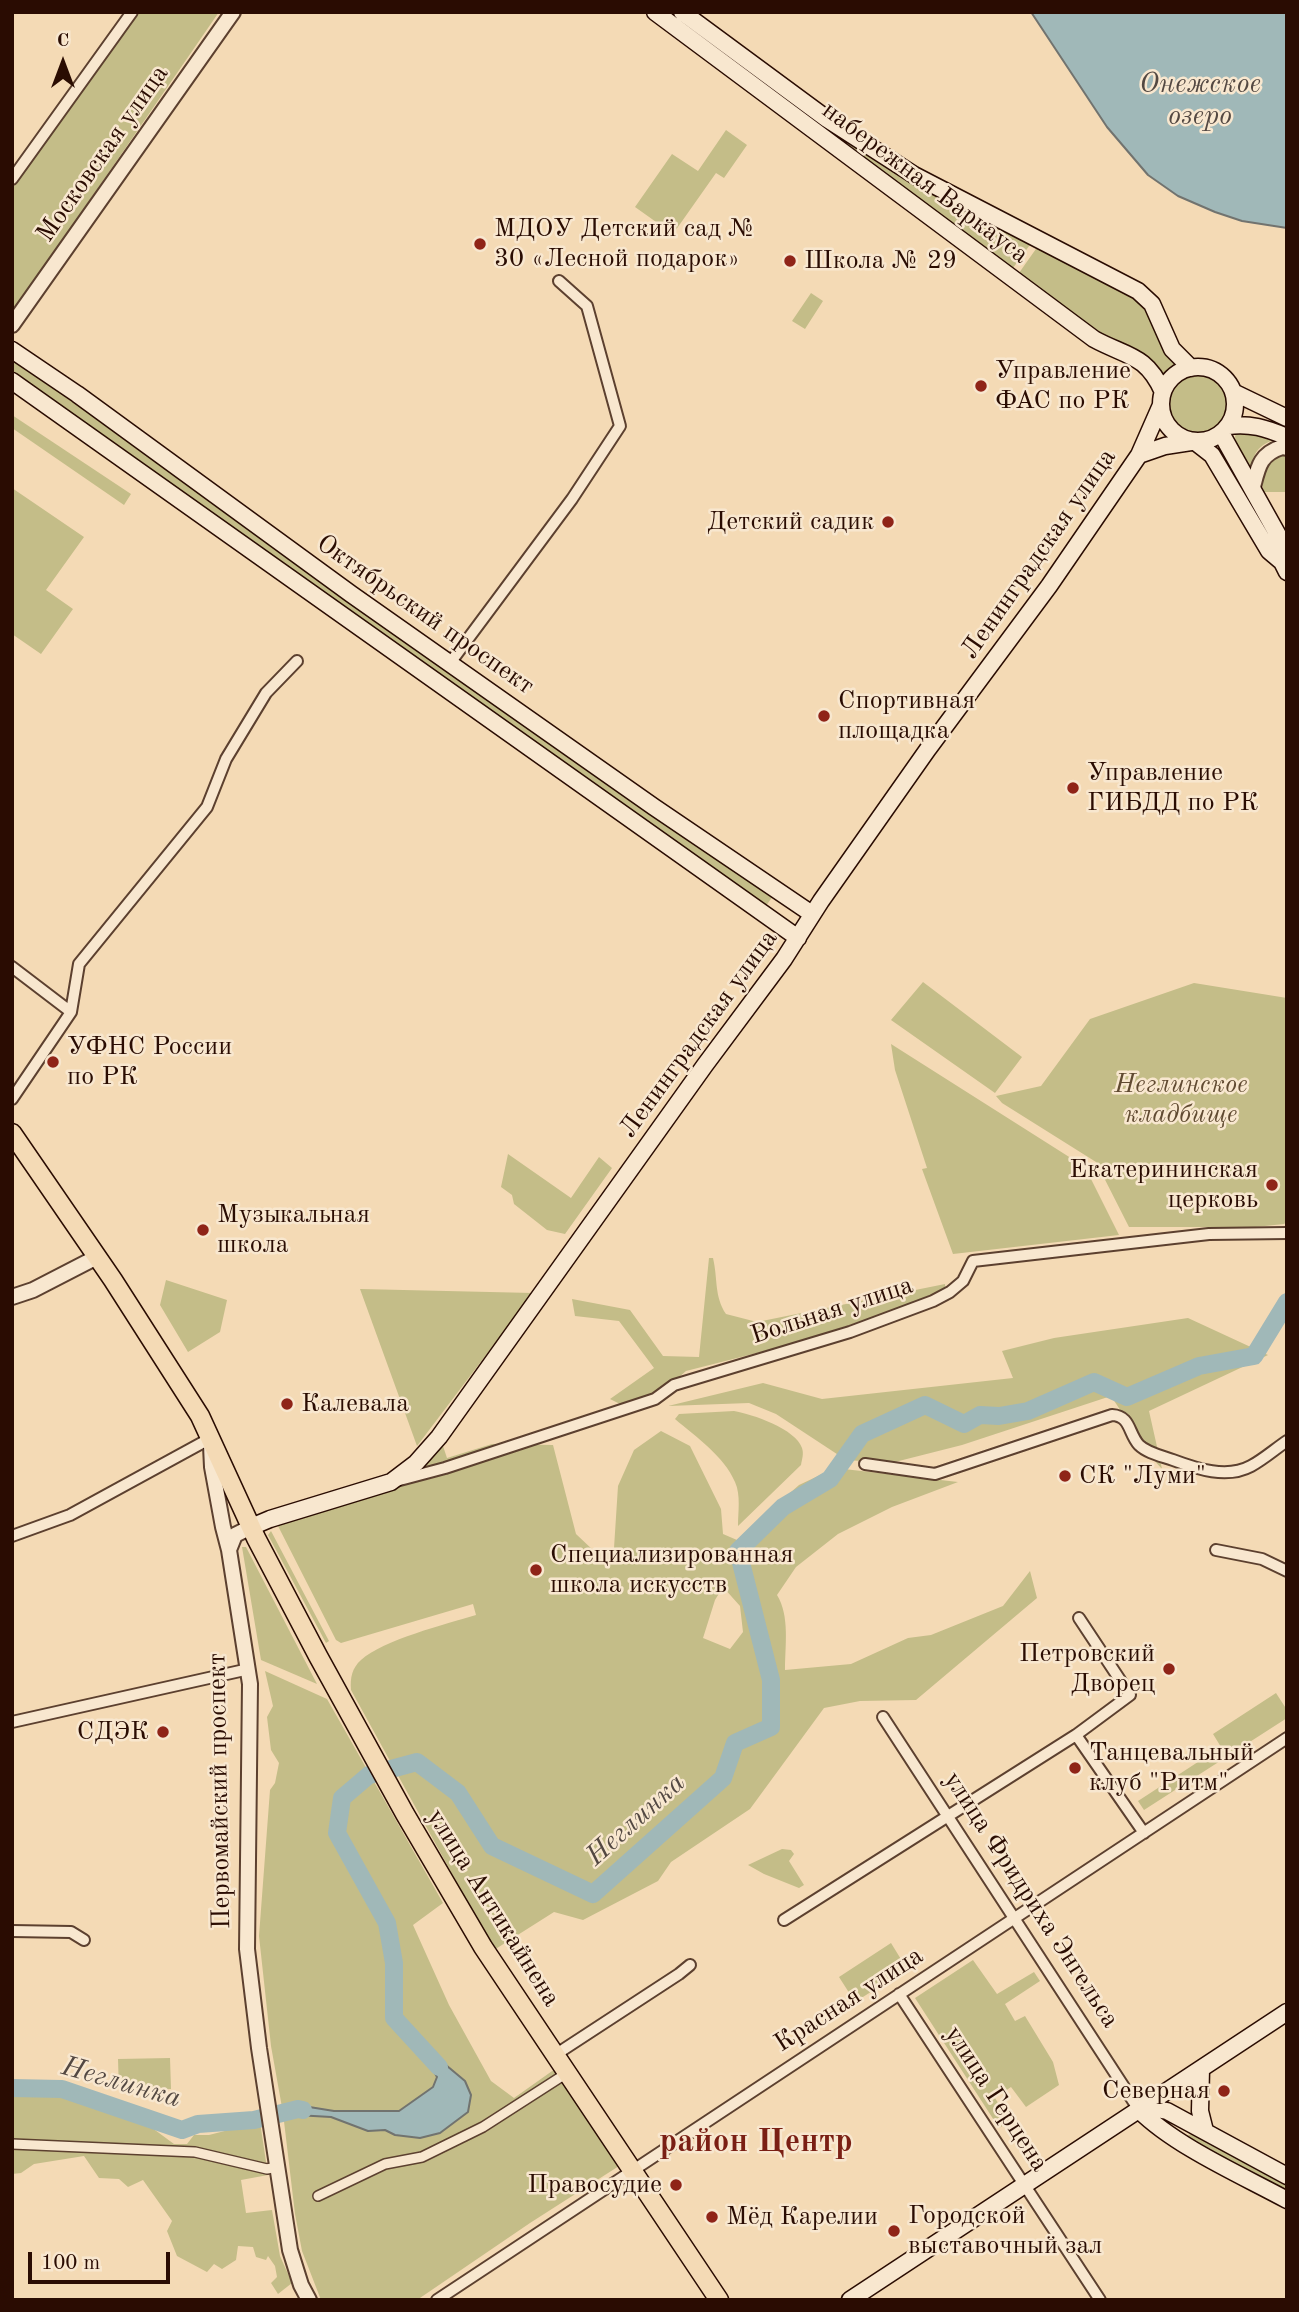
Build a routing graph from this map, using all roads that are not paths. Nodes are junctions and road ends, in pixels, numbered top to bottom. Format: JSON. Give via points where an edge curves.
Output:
{"nodes":[{"id":1,"x":132,"y":12,"type":"edge"},
{"id":2,"x":233,"y":12,"type":"edge"},
{"id":3,"x":655,"y":12,"type":"edge"},
{"id":4,"x":682,"y":12,"type":"edge"},
{"id":5,"x":769,"y":87,"type":"junction"},
{"id":6,"x":827,"y":119,"type":"junction"},
{"id":7,"x":816,"y":133,"type":"junction"},
{"id":8,"x":12,"y":178,"type":"edge"},
{"id":9,"x":559,"y":281,"type":"dead end"},
{"id":10,"x":12,"y":325,"type":"edge"},
{"id":11,"x":12,"y":349,"type":"edge"},
{"id":12,"x":1191,"y":368,"type":"junction"},
{"id":13,"x":12,"y":381,"type":"edge"},
{"id":14,"x":1233,"y":392,"type":"junction"},
{"id":15,"x":1162,"y":399,"type":"junction"},
{"id":16,"x":1287,"y":418,"type":"edge"},
{"id":17,"x":1225,"y":429,"type":"junction"},
{"id":18,"x":1287,"y":437,"type":"edge"},
{"id":19,"x":1194,"y":441,"type":"junction"},
{"id":20,"x":1287,"y":448,"type":"edge"},
{"id":21,"x":1139,"y":455,"type":"junction"},
{"id":22,"x":1253,"y":487,"type":"junction"},
{"id":23,"x":294,"y":552,"type":"junction"},
{"id":24,"x":1284,"y":567,"type":"edge"},
{"id":25,"x":279,"y":570,"type":"junction"},
{"id":26,"x":297,"y":661,"type":"dead end"},
{"id":27,"x":450,"y":663,"type":"junction"},
{"id":28,"x":812,"y":914,"type":"junction"},
{"id":29,"x":798,"y":938,"type":"junction"},
{"id":30,"x":12,"y":967,"type":"edge"},
{"id":31,"x":71,"y":1012,"type":"junction"},
{"id":32,"x":12,"y":1099,"type":"edge"},
{"id":33,"x":12,"y":1133,"type":"edge"},
{"id":34,"x":1287,"y":1233,"type":"edge"},
{"id":35,"x":97,"y":1257,"type":"junction"},
{"id":36,"x":12,"y":1297,"type":"edge"},
{"id":37,"x":211,"y":1438,"type":"junction"},
{"id":38,"x":1287,"y":1441,"type":"edge"},
{"id":39,"x":864,"y":1464,"type":"dead end"},
{"id":40,"x":391,"y":1482,"type":"junction"},
{"id":41,"x":251,"y":1527,"type":"junction"},
{"id":42,"x":12,"y":1536,"type":"edge"},
{"id":43,"x":229,"y":1549,"type":"junction"},
{"id":44,"x":1216,"y":1549,"type":"dead end"},
{"id":45,"x":1287,"y":1571,"type":"edge"},
{"id":46,"x":1079,"y":1618,"type":"dead end"},
{"id":47,"x":249,"y":1669,"type":"junction"},
{"id":48,"x":883,"y":1717,"type":"dead end"},
{"id":49,"x":12,"y":1722,"type":"edge"},
{"id":50,"x":1076,"y":1735,"type":"junction"},
{"id":51,"x":1287,"y":1738,"type":"edge"},
{"id":52,"x":947,"y":1816,"type":"junction"},
{"id":53,"x":1144,"y":1833,"type":"junction"},
{"id":54,"x":1014,"y":1919,"type":"junction"},
{"id":55,"x":784,"y":1920,"type":"dead end"},
{"id":56,"x":12,"y":1931,"type":"edge"},
{"id":57,"x":84,"y":1940,"type":"dead end"},
{"id":58,"x":690,"y":1965,"type":"dead end"},
{"id":59,"x":899,"y":1994,"type":"junction"},
{"id":60,"x":1287,"y":2012,"type":"edge"},
{"id":61,"x":555,"y":2055,"type":"junction"},
{"id":62,"x":1201,"y":2069,"type":"junction"},
{"id":63,"x":567,"y":2073,"type":"junction"},
{"id":64,"x":1139,"y":2110,"type":"junction"},
{"id":65,"x":1189,"y":2123,"type":"junction"},
{"id":66,"x":1205,"y":2131,"type":"junction"},
{"id":67,"x":1179,"y":2140,"type":"junction"},
{"id":68,"x":12,"y":2144,"type":"edge"},
{"id":69,"x":276,"y":2167,"type":"junction"},
{"id":70,"x":633,"y":2169,"type":"junction"},
{"id":71,"x":1287,"y":2176,"type":"edge"},
{"id":72,"x":1025,"y":2184,"type":"junction"},
{"id":73,"x":318,"y":2196,"type":"dead end"},
{"id":74,"x":1287,"y":2200,"type":"edge"},
{"id":75,"x":309,"y":2300,"type":"edge"},
{"id":76,"x":437,"y":2300,"type":"edge"},
{"id":77,"x":719,"y":2300,"type":"edge"},
{"id":78,"x":850,"y":2300,"type":"edge"},
{"id":79,"x":1100,"y":2300,"type":"edge"}],
"edges":[{"from":1,"to":8,"type":"street"},
{"from":2,"to":10,"type":"street","name":"Московская улица"},
{"from":3,"to":5,"type":"main road","name":"набережная Варкауса"},
{"from":4,"to":5,"type":"main road","name":"набережная Варкауса"},
{"from":5,"to":6,"type":"main road","name":"набережная Варкауса"},
{"from":5,"to":7,"type":"main road","name":"набережная Варкауса"},
{"from":6,"to":7,"type":"main road"},
{"from":6,"to":12,"type":"main road","name":"набережная Варкауса","via":[[914,175],[1138,291],[1152,304],[1172,349]]},
{"from":7,"to":15,"type":"main road","name":"набережная Варкауса","via":[[1094,339],[1144,363],[1157,378]]},
{"from":9,"to":27,"type":"street","via":[[587,306],[620,426],[572,499]]},
{"from":11,"to":23,"type":"main road","name":"Октябрьский проспект"},
{"from":12,"to":14,"type":"main road","via":[[1218,373]]},
{"from":12,"to":15,"type":"main road","via":[[1169,381]]},
{"from":13,"to":25,"type":"main road","name":"Октябрьский проспект"},
{"from":14,"to":16,"type":"main road"},
{"from":14,"to":17,"type":"main road","via":[[1233,415]]},
{"from":15,"to":19,"type":"main road","via":[[1171,430]]},
{"from":15,"to":21,"type":"main road","name":"Ленинградская улица"},
{"from":17,"to":18,"type":"main road","via":[[1246,424]]},
{"from":17,"to":19,"type":"main road","via":[[1204,441]]},
{"from":17,"to":22,"type":"main road"},
{"from":19,"to":21,"type":"main road","name":"Ленинградская улица"},
{"from":19,"to":24,"type":"main road","via":[[1212,455],[1269,551]]},
{"from":20,"to":22,"type":"street","via":[[1264,455]]},
{"from":21,"to":28,"type":"main road","name":"Ленинградская улица"},
{"from":22,"to":24,"type":"main road","via":[[1283,544]]},
{"from":23,"to":25,"type":"main road"},
{"from":23,"to":27,"type":"main road","name":"Октябрьский проспект"},
{"from":25,"to":29,"type":"main road","name":"Октябрьский проспект"},
{"from":26,"to":31,"type":"street","via":[[259,704],[226,759],[207,807],[79,964]]},
{"from":27,"to":28,"type":"main road","name":"Октябрьский проспект"},
{"from":28,"to":29,"type":"main road","name":"Ленинградская улица"},
{"from":29,"to":40,"type":"main road","name":"Ленинградская улица","via":[[439,1437]]},
{"from":30,"to":31,"type":"street"},
{"from":31,"to":32,"type":"street"},
{"from":33,"to":35,"type":"main road","name":"Первомайский проспект"},
{"from":34,"to":40,"type":"street","name":"Вольная улица","via":[[1209,1234],[973,1261],[962,1281],[933,1301],[850,1332],[674,1385],[655,1399]]},
{"from":35,"to":36,"type":"street"},
{"from":35,"to":37,"type":"main road","name":"Первомайский проспект"},
{"from":37,"to":41,"type":"main road","name":"Первомайский проспект"},
{"from":37,"to":42,"type":"street","via":[[70,1515]]},
{"from":37,"to":43,"type":"street","name":"Первомайский проспект","via":[[212,1467]]},
{"from":38,"to":39,"type":"street","via":[[1249,1467],[1220,1473],[1144,1449],[1126,1420],[1112,1415],[935,1474]]},
{"from":40,"to":41,"type":"main road","name":"Ленинградская улица"},
{"from":41,"to":43,"type":"street","name":"Ленинградская улица","via":[[235,1535]]},
{"from":41,"to":61,"type":"main road","name":"улица Антикайнена","via":[[405,1815],[483,1947]]},
{"from":43,"to":47,"type":"street","name":"Первомайский проспект"},
{"from":44,"to":45,"type":"street","via":[[1262,1559]]},
{"from":46,"to":50,"type":"street","via":[[1130,1695]]},
{"from":47,"to":49,"type":"street"},
{"from":47,"to":69,"type":"street","name":"Первомайский проспект","via":[[247,1949]]},
{"from":48,"to":52,"type":"street","name":"улица Фридриха Энгельса"},
{"from":50,"to":52,"type":"street"},
{"from":50,"to":53,"type":"street"},
{"from":51,"to":53,"type":"street","name":"Красная улица"},
{"from":52,"to":54,"type":"street","name":"улица Фридриха Энгельса"},
{"from":52,"to":55,"type":"street"},
{"from":53,"to":54,"type":"street","name":"Красная улица"},
{"from":54,"to":59,"type":"street","name":"Красная улица"},
{"from":54,"to":64,"type":"street","name":"улица Фридриха Энгельса"},
{"from":56,"to":57,"type":"street","via":[[71,1932]]},
{"from":58,"to":61,"type":"street"},
{"from":59,"to":70,"type":"street","name":"Красная улица"},
{"from":59,"to":72,"type":"street","name":"улица Герцена"},
{"from":60,"to":62,"type":"main road"},
{"from":61,"to":63,"type":"main road","name":"улица Антикайнена"},
{"from":62,"to":64,"type":"main road"},
{"from":62,"to":66,"type":"main road","via":[[1200,2111]]},
{"from":63,"to":70,"type":"main road","name":"улица Антикайнена"},
{"from":63,"to":73,"type":"street","via":[[461,2138],[422,2157],[384,2164]]},
{"from":64,"to":65,"type":"main road","via":[[1156,2109]]},
{"from":64,"to":67,"type":"main road","name":"улица Фридриха Энгельса"},
{"from":64,"to":72,"type":"main road"},
{"from":65,"to":66,"type":"main road"},
{"from":65,"to":67,"type":"main road","via":[[1180,2130]]},
{"from":66,"to":71,"type":"main road"},
{"from":67,"to":74,"type":"main road","name":"улица Фридриха Энгельса"},
{"from":68,"to":69,"type":"street","via":[[195,2152],[267,2169]]},
{"from":69,"to":75,"type":"street","name":"Первомайский проспект","via":[[290,2250]]},
{"from":70,"to":76,"type":"street","name":"Красная улица"},
{"from":70,"to":77,"type":"main road","name":"улица Антикайнена"},
{"from":72,"to":78,"type":"main road"},
{"from":72,"to":79,"type":"street","name":"улица Герцена"}]}
